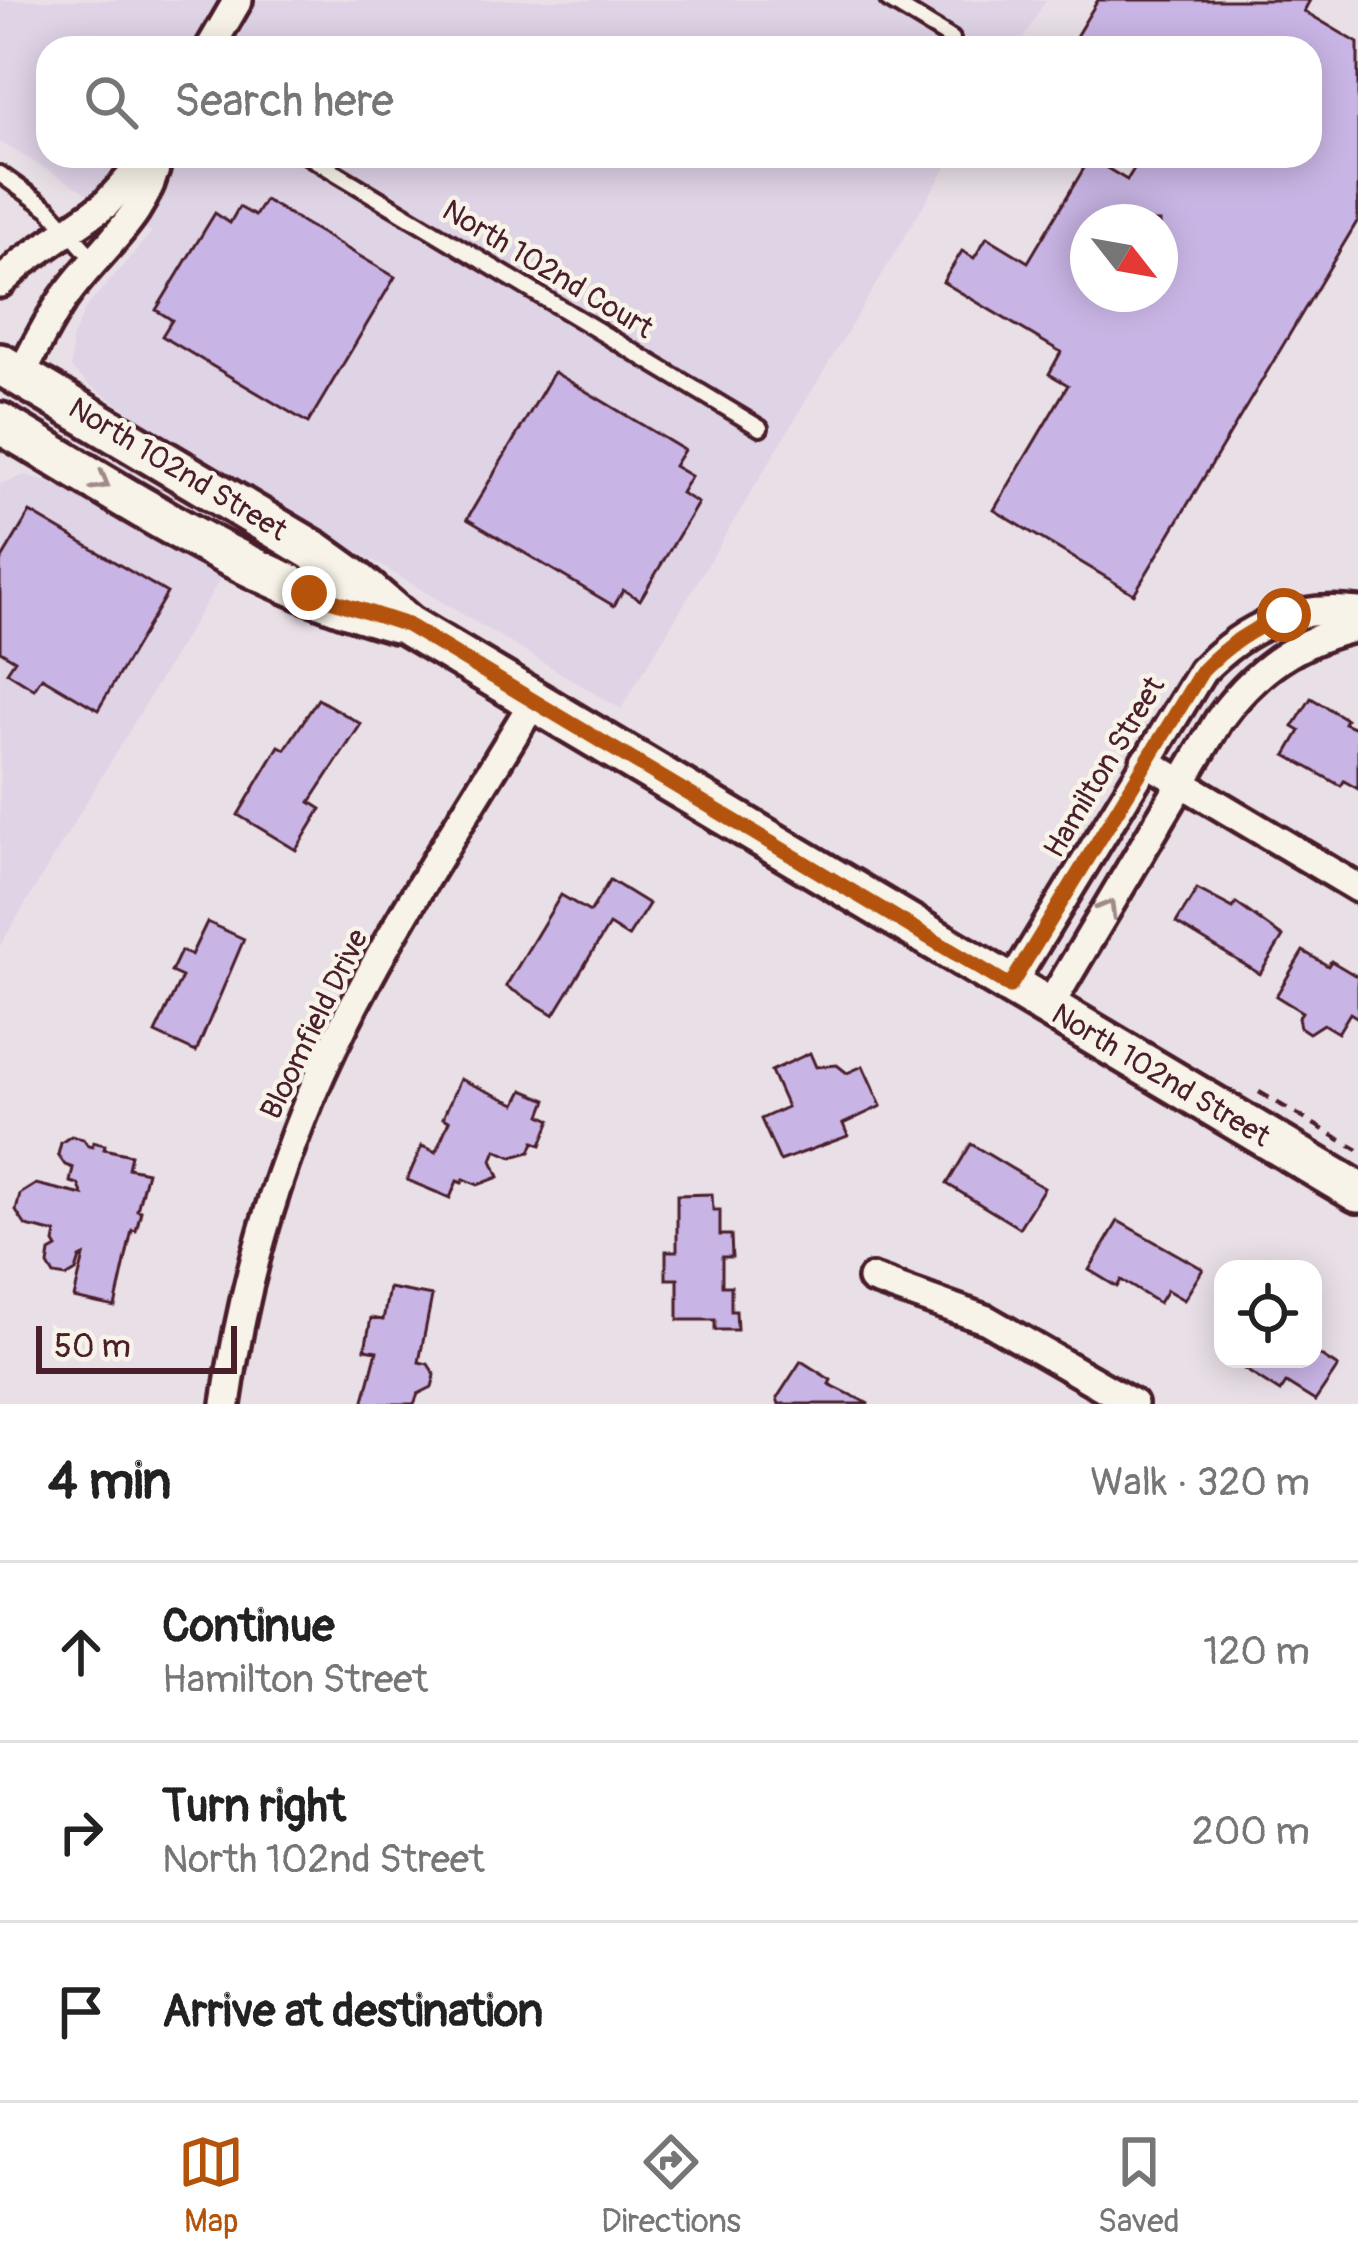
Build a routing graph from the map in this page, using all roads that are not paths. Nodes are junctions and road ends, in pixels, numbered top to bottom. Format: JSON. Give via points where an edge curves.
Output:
{"nodes":[{"id":1,"x":238,"y":0,"type":"edge"},
{"id":2,"x":888,"y":0,"type":"edge"},
{"id":3,"x":217,"y":36,"type":"edge"},
{"id":4,"x":947,"y":36,"type":"edge"},
{"id":5,"x":150,"y":168,"type":"edge"},
{"id":6,"x":153,"y":168,"type":"edge"},
{"id":7,"x":328,"y":168,"type":"edge"},
{"id":8,"x":0,"y":174,"type":"edge"},
{"id":9,"x":69,"y":231,"type":"junction"},
{"id":10,"x":95,"y":261,"type":"junction"},
{"id":11,"x":0,"y":283,"type":"edge"},
{"id":12,"x":10,"y":370,"type":"edge"},
{"id":13,"x":0,"y":410,"type":"edge"},
{"id":14,"x":0,"y":423,"type":"edge"},
{"id":15,"x":760,"y":428,"type":"dead end"},
{"id":16,"x":1358,"y":612,"type":"edge"},
{"id":17,"x":407,"y":625,"type":"junction"},
{"id":18,"x":1358,"y":627,"type":"edge"},
{"id":19,"x":534,"y":701,"type":"junction"},
{"id":20,"x":1145,"y":761,"type":"junction"},
{"id":21,"x":1184,"y":783,"type":"junction"},
{"id":22,"x":1358,"y":888,"type":"edge"},
{"id":23,"x":1010,"y":986,"type":"junction"},
{"id":24,"x":1048,"y":1008,"type":"junction"},
{"id":25,"x":1358,"y":1192,"type":"edge"},
{"id":26,"x":872,"y":1280,"type":"dead end"},
{"id":27,"x":226,"y":1404,"type":"edge"},
{"id":28,"x":1133,"y":1404,"type":"edge"}],
"edges":[{"from":1,"to":3,"type":"street"},
{"from":2,"to":4,"type":"lane"},
{"from":5,"to":9,"type":"street"},
{"from":6,"to":10,"type":"street","via":[[126,227]]},
{"from":7,"to":15,"type":"lane","name":"North 102nd Court"},
{"from":8,"to":9,"type":"lane"},
{"from":9,"to":10,"type":"lane"},
{"from":9,"to":11,"type":"street"},
{"from":10,"to":12,"type":"street"},
{"from":12,"to":13,"type":"main road"},
{"from":12,"to":17,"type":"main road","name":"North 102nd Street","via":[[328,560]]},
{"from":14,"to":17,"type":"main road","name":"North 102nd Street","one_way":true,"via":[[249,564]]},
{"from":16,"to":20,"type":"street","name":"Hamilton Street","via":[[1284,615],[1231,644],[1202,671]]},
{"from":17,"to":19,"type":"main road","name":"North 102nd Street"},
{"from":18,"to":21,"type":"street","via":[[1302,645],[1246,684]]},
{"from":19,"to":23,"type":"main road","name":"North 102nd Street"},
{"from":19,"to":27,"type":"street","name":"Bloomfield Drive","via":[[382,956],[311,1096],[256,1252]]},
{"from":20,"to":21,"type":"street"},
{"from":20,"to":23,"type":"street","name":"Hamilton Street"},
{"from":21,"to":22,"type":"street"},
{"from":24,"to":21,"type":"street","one_way":true},
{"from":23,"to":24,"type":"main road","name":"North 102nd Street"},
{"from":24,"to":25,"type":"main road","name":"North 102nd Street"},
{"from":26,"to":28,"type":"street","via":[[987,1320]]}]}
